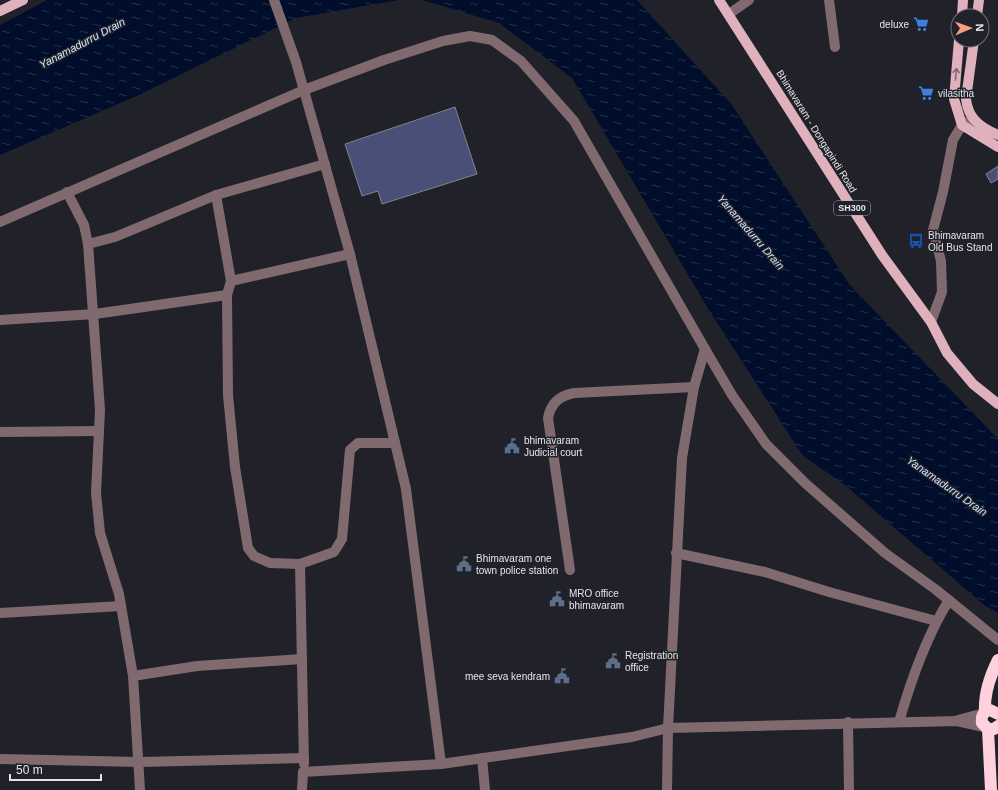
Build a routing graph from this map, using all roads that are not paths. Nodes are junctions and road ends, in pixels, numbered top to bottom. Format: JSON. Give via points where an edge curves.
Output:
{"nodes":[{"id":1,"x":23,"y":0,"type":"edge"},
{"id":2,"x":274,"y":0,"type":"edge"},
{"id":3,"x":719,"y":0,"type":"edge"},
{"id":4,"x":749,"y":0,"type":"edge"},
{"id":5,"x":829,"y":0,"type":"edge"},
{"id":6,"x":0,"y":12,"type":"edge"},
{"id":7,"x":729,"y":14,"type":"junction"},
{"id":8,"x":835,"y":47,"type":"dead end"},
{"id":9,"x":958,"y":48,"type":"edge"},
{"id":10,"x":973,"y":48,"type":"edge"},
{"id":11,"x":304,"y":90,"type":"junction"},
{"id":12,"x":973,"y":119,"type":"junction"},
{"id":13,"x":962,"y":126,"type":"junction"},
{"id":14,"x":998,"y":135,"type":"edge"},
{"id":15,"x":998,"y":147,"type":"edge"},
{"id":16,"x":325,"y":164,"type":"junction"},
{"id":17,"x":67,"y":192,"type":"junction"},
{"id":18,"x":216,"y":195,"type":"junction"},
{"id":19,"x":0,"y":222,"type":"edge"},
{"id":20,"x":88,"y":244,"type":"junction"},
{"id":21,"x":350,"y":254,"type":"junction"},
{"id":22,"x":231,"y":281,"type":"junction"},
{"id":23,"x":227,"y":295,"type":"junction"},
{"id":24,"x":95,"y":314,"type":"junction"},
{"id":25,"x":0,"y":320,"type":"edge"},
{"id":26,"x":931,"y":322,"type":"junction"},
{"id":27,"x":704,"y":350,"type":"junction"},
{"id":28,"x":694,"y":387,"type":"junction"},
{"id":29,"x":998,"y":404,"type":"edge"},
{"id":30,"x":99,"y":431,"type":"junction"},
{"id":31,"x":0,"y":432,"type":"edge"},
{"id":32,"x":395,"y":443,"type":"junction"},
{"id":33,"x":676,"y":553,"type":"junction"},
{"id":34,"x":300,"y":564,"type":"junction"},
{"id":35,"x":570,"y":570,"type":"dead end"},
{"id":36,"x":949,"y":600,"type":"junction"},
{"id":37,"x":121,"y":606,"type":"junction"},
{"id":38,"x":0,"y":613,"type":"edge"},
{"id":39,"x":936,"y":621,"type":"junction"},
{"id":40,"x":998,"y":640,"type":"edge"},
{"id":41,"x":302,"y":659,"type":"junction"},
{"id":42,"x":998,"y":660,"type":"edge"},
{"id":43,"x":133,"y":676,"type":"junction"},
{"id":44,"x":993,"y":696,"type":"edge"},
{"id":45,"x":985,"y":712,"type":"junction"},
{"id":46,"x":998,"y":714,"type":"edge"},
{"id":47,"x":956,"y":721,"type":"junction"},
{"id":48,"x":848,"y":722,"type":"junction"},
{"id":49,"x":899,"y":722,"type":"junction"},
{"id":50,"x":993,"y":727,"type":"edge"},
{"id":51,"x":668,"y":728,"type":"junction"},
{"id":52,"x":994,"y":756,"type":"edge"},
{"id":53,"x":304,"y":758,"type":"junction"},
{"id":54,"x":482,"y":758,"type":"junction"},
{"id":55,"x":0,"y":759,"type":"edge"},
{"id":56,"x":140,"y":762,"type":"junction"},
{"id":57,"x":441,"y":764,"type":"junction"},
{"id":58,"x":303,"y":772,"type":"junction"},
{"id":59,"x":140,"y":790,"type":"edge"},
{"id":60,"x":302,"y":790,"type":"edge"},
{"id":61,"x":485,"y":790,"type":"edge"},
{"id":62,"x":667,"y":790,"type":"edge"},
{"id":63,"x":849,"y":790,"type":"edge"},
{"id":64,"x":991,"y":790,"type":"edge"}],
"edges":[{"from":1,"to":6,"type":"main road"},
{"from":2,"to":11,"type":"street"},
{"from":3,"to":7,"type":"main road","name":"Bhimavaram - Dongapindi Road","number":"SH300"},
{"from":4,"to":7,"type":"street"},
{"from":5,"to":8,"type":"street"},
{"from":7,"to":26,"type":"main road","name":"Bhimavaram - Dongapindi Road","number":"SH300","via":[[882,255]]},
{"from":13,"to":9,"type":"main road","one_way":true,"via":[[954,99]]},
{"from":10,"to":12,"type":"main road","via":[[966,100]]},
{"from":11,"to":16,"type":"street"},
{"from":11,"to":17,"type":"street"},
{"from":11,"to":27,"type":"street","via":[[443,40],[470,36],[492,40],[521,61],[574,121]]},
{"from":12,"to":13,"type":"street"},
{"from":12,"to":14,"type":"main road","via":[[982,128]]},
{"from":13,"to":15,"type":"main road"},
{"from":13,"to":26,"type":"street","via":[[953,140],[933,230],[941,261],[942,292]]},
{"from":16,"to":18,"type":"street"},
{"from":16,"to":21,"type":"street"},
{"from":17,"to":19,"type":"street"},
{"from":17,"to":20,"type":"street","via":[[84,225]]},
{"from":18,"to":20,"type":"street","via":[[116,237]]},
{"from":18,"to":22,"type":"street"},
{"from":20,"to":24,"type":"street"},
{"from":21,"to":22,"type":"street"},
{"from":21,"to":32,"type":"street"},
{"from":22,"to":23,"type":"street"},
{"from":23,"to":24,"type":"street"},
{"from":23,"to":34,"type":"street","via":[[228,394],[235,467],[248,548],[254,556],[270,563]]},
{"from":24,"to":25,"type":"street"},
{"from":24,"to":30,"type":"street"},
{"from":26,"to":29,"type":"main road","name":"Bhimavaram - Dongapindi Road","number":"SH300","via":[[946,353],[973,384]]},
{"from":27,"to":28,"type":"street"},
{"from":27,"to":36,"type":"street","via":[[766,444],[805,483],[885,553]]},
{"from":28,"to":33,"type":"street","via":[[682,458]]},
{"from":28,"to":35,"type":"street","via":[[574,393],[564,395],[550,408],[548,418]]},
{"from":30,"to":31,"type":"street"},
{"from":30,"to":37,"type":"street","via":[[96,493],[100,533]]},
{"from":32,"to":34,"type":"street","via":[[358,444],[350,450],[342,539],[334,552]]},
{"from":32,"to":57,"type":"street","via":[[406,489]]},
{"from":33,"to":39,"type":"street","via":[[765,572]]},
{"from":33,"to":51,"type":"street"},
{"from":34,"to":41,"type":"street"},
{"from":36,"to":39,"type":"street"},
{"from":36,"to":40,"type":"street"},
{"from":37,"to":38,"type":"street"},
{"from":37,"to":43,"type":"street"},
{"from":39,"to":49,"type":"street","via":[[906,696]]},
{"from":41,"to":43,"type":"street","via":[[197,666]]},
{"from":41,"to":53,"type":"street"},
{"from":42,"to":44,"type":"highway","via":[[991,674]]},
{"from":43,"to":56,"type":"street"},
{"from":44,"to":45,"type":"highway"},
{"from":45,"to":46,"type":"highway","via":[[990,710]]},
{"from":45,"to":47,"type":"street"},
{"from":45,"to":50,"type":"highway","via":[[981,718]]},
{"from":47,"to":49,"type":"street"},
{"from":47,"to":50,"type":"street"},
{"from":48,"to":49,"type":"street"},
{"from":48,"to":51,"type":"street"},
{"from":48,"to":63,"type":"street"},
{"from":50,"to":52,"type":"highway"},
{"from":51,"to":54,"type":"street","via":[[632,737]]},
{"from":51,"to":62,"type":"street"},
{"from":52,"to":64,"type":"highway"},
{"from":53,"to":56,"type":"street"},
{"from":53,"to":58,"type":"street"},
{"from":54,"to":57,"type":"street"},
{"from":54,"to":61,"type":"street"},
{"from":55,"to":56,"type":"street"},
{"from":56,"to":59,"type":"street"},
{"from":57,"to":58,"type":"street"},
{"from":58,"to":60,"type":"street"}]}
